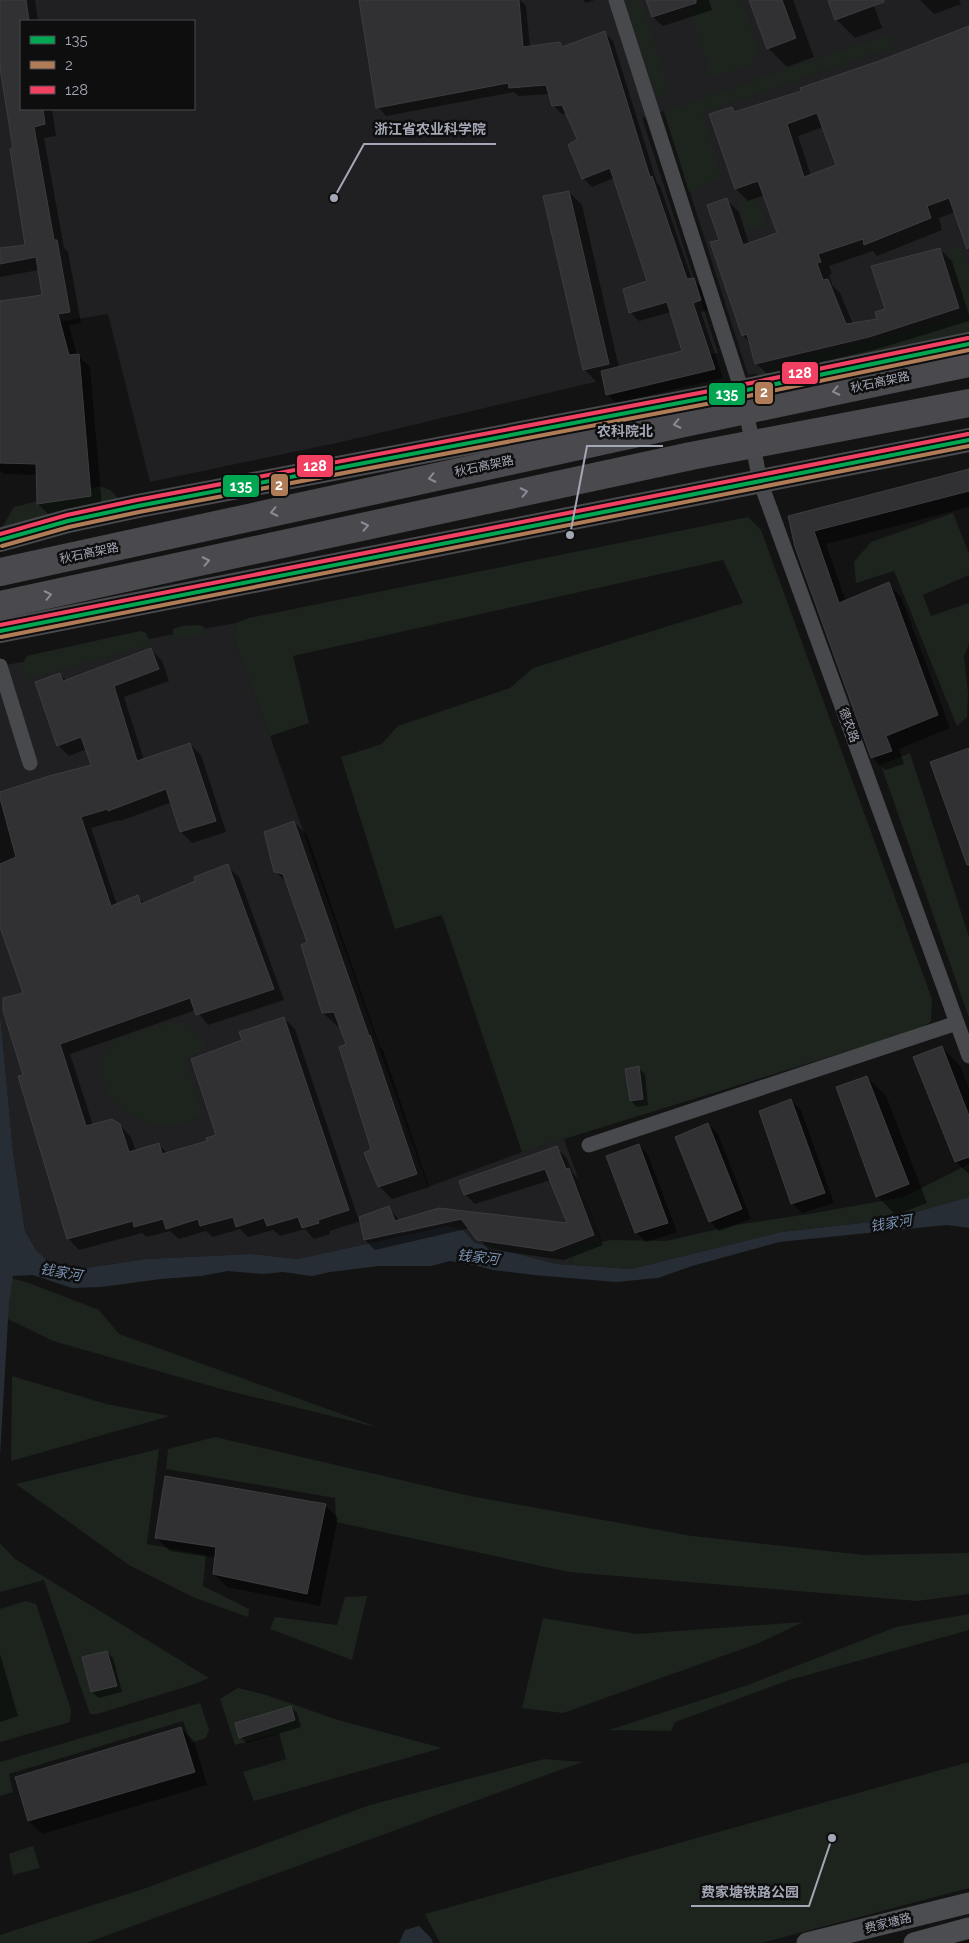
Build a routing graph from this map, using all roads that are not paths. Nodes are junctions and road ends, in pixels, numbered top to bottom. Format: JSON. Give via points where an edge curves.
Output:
{"nodes":[{"id":1,"x":616,"y":0,"type":"edge"},
{"id":2,"x":969,"y":344,"type":"edge"},
{"id":3,"x":969,"y":363,"type":"edge"},
{"id":4,"x":742,"y":391,"type":"junction"},
{"id":5,"x":969,"y":403,"type":"edge"},
{"id":6,"x":969,"y":440,"type":"edge"},
{"id":7,"x":760,"y":481,"type":"junction"},
{"id":8,"x":0,"y":540,"type":"edge"},
{"id":9,"x":0,"y":572,"type":"edge"},
{"id":10,"x":0,"y":605,"type":"edge"},
{"id":11,"x":0,"y":631,"type":"edge"},
{"id":12,"x":0,"y":666,"type":"edge"},
{"id":13,"x":30,"y":763,"type":"dead end"},
{"id":14,"x":957,"y":1023,"type":"junction"},
{"id":15,"x":969,"y":1056,"type":"edge"},
{"id":16,"x":589,"y":1145,"type":"dead end"},
{"id":17,"x":969,"y":1903,"type":"edge"},
{"id":18,"x":969,"y":1928,"type":"edge"},
{"id":19,"x":807,"y":1943,"type":"edge"},
{"id":20,"x":914,"y":1943,"type":"edge"}],
"edges":[{"from":1,"to":4,"type":"street","name":"德农路"},
{"from":2,"to":4,"type":"main road"},
{"from":3,"to":9,"type":"highway","name":"秋石高架路","one_way":true},
{"from":4,"to":7,"type":"street","name":"德农路"},
{"from":4,"to":8,"type":"main road","via":[[138,506]]},
{"from":10,"to":5,"type":"highway","one_way":true,"via":[[691,456]]},
{"from":6,"to":7,"type":"main road"},
{"from":7,"to":11,"type":"main road"},
{"from":7,"to":14,"type":"street","name":"德农路"},
{"from":12,"to":13,"type":"street"},
{"from":14,"to":15,"type":"street","name":"德农路"},
{"from":14,"to":16,"type":"street"},
{"from":17,"to":19,"type":"street","name":"费家塘路"},
{"from":18,"to":20,"type":"street","name":"费家塘路"}]}
